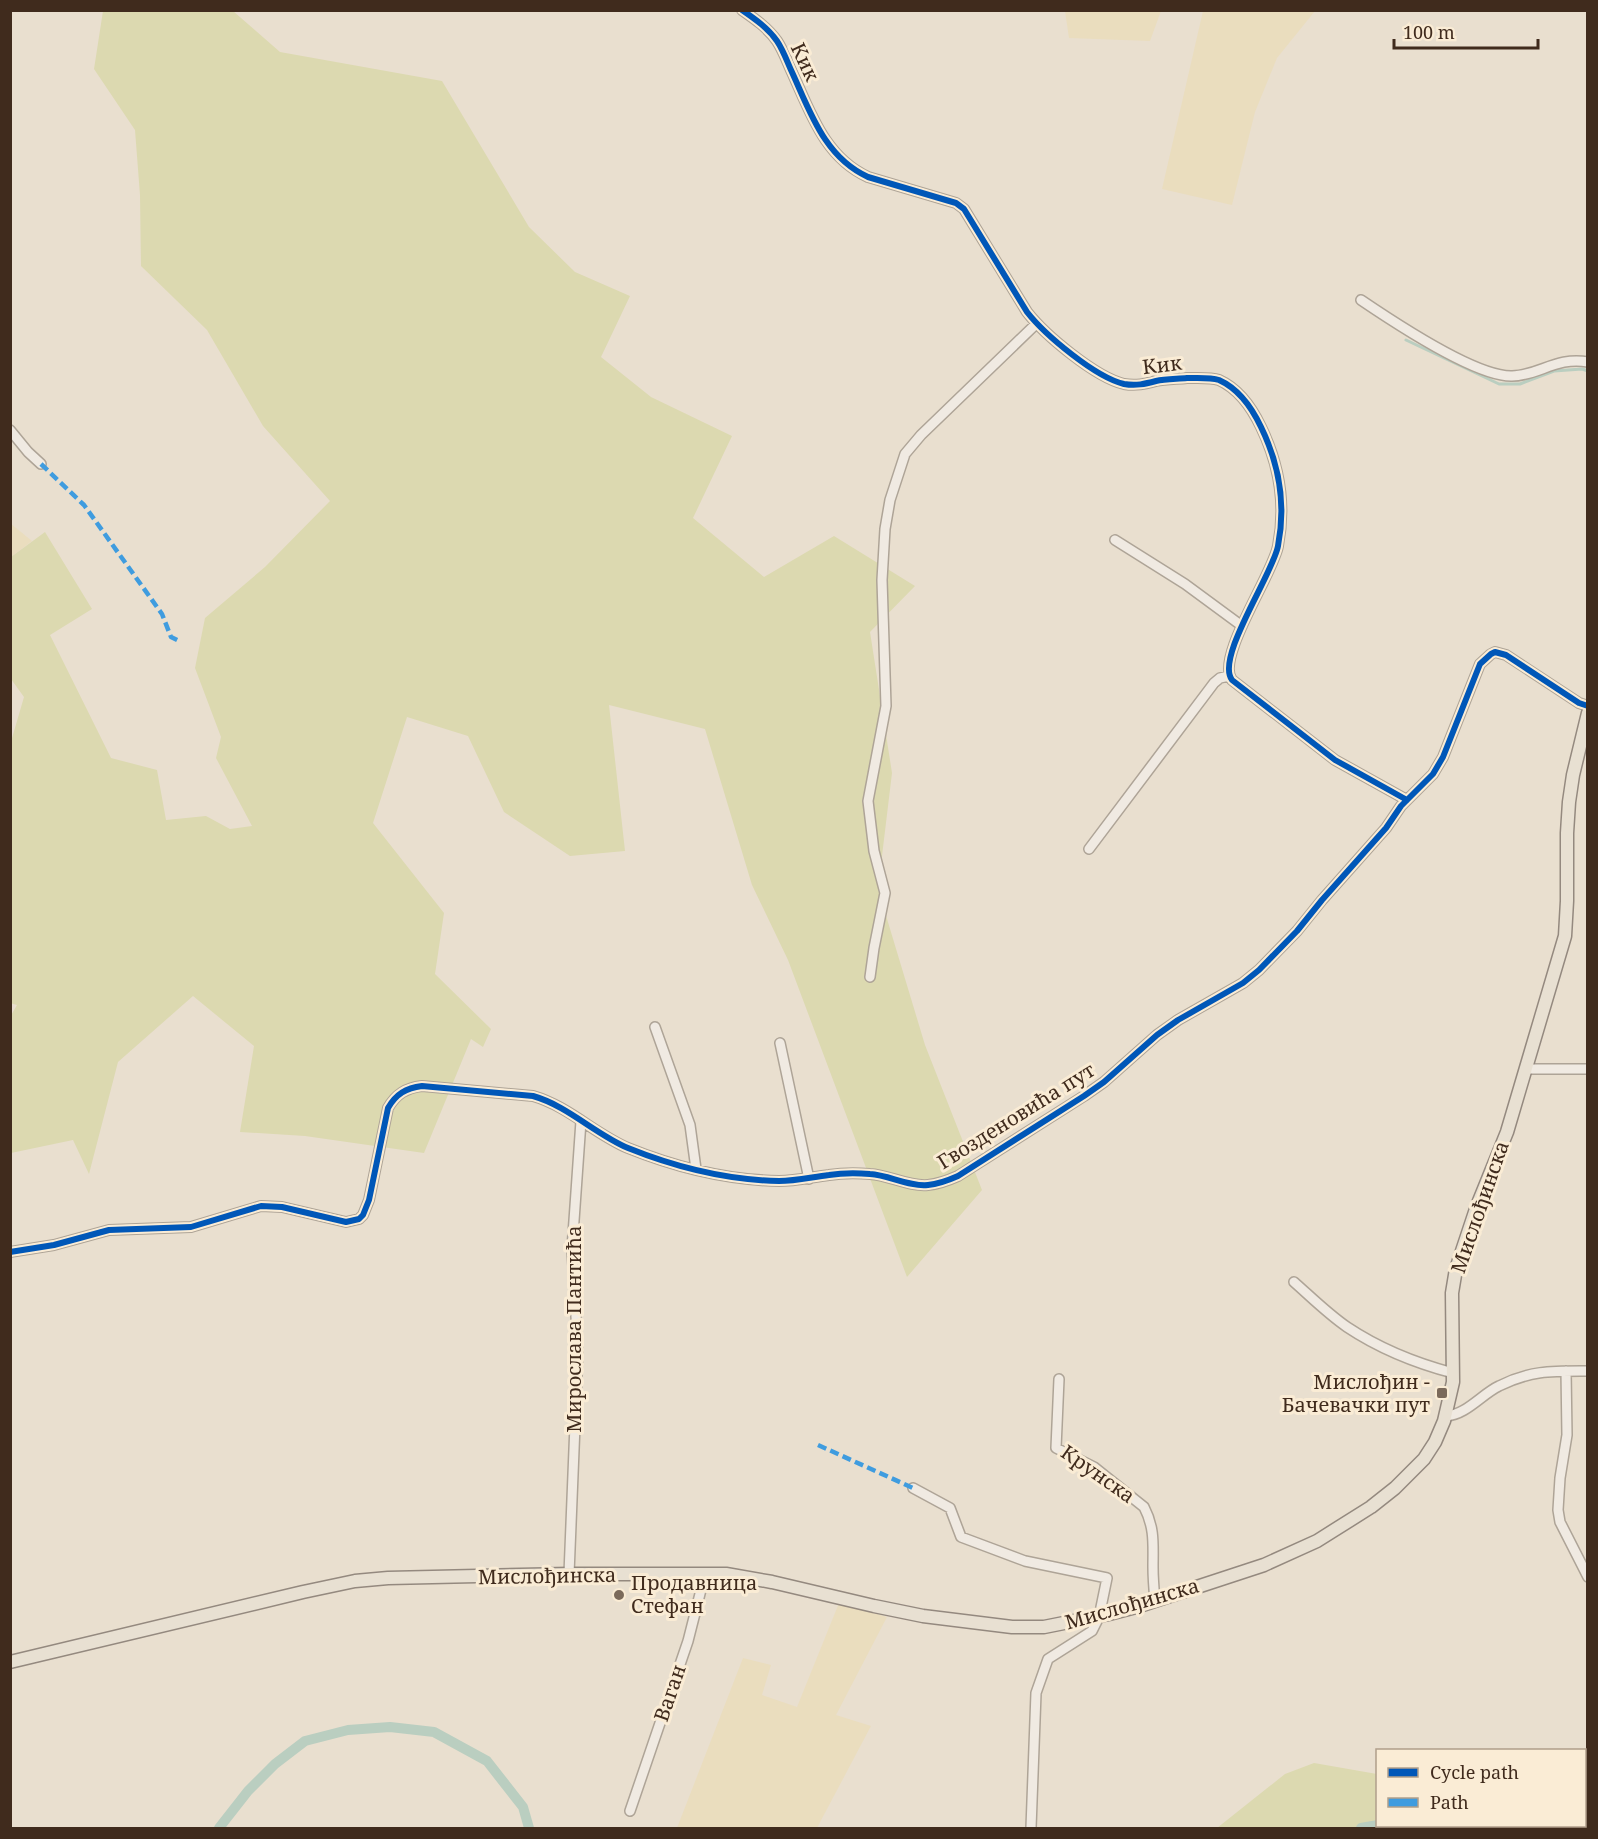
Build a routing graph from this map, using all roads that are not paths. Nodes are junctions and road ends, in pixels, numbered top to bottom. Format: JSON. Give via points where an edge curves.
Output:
{"nodes":[{"id":1,"x":742,"y":10,"type":"edge"},
{"id":2,"x":1360,"y":300,"type":"dead end"},
{"id":3,"x":1036,"y":324,"type":"junction"},
{"id":4,"x":1587,"y":362,"type":"edge"},
{"id":5,"x":10,"y":430,"type":"edge"},
{"id":6,"x":41,"y":464,"type":"dead end"},
{"id":7,"x":1115,"y":540,"type":"dead end"},
{"id":8,"x":1242,"y":627,"type":"junction"},
{"id":9,"x":1229,"y":676,"type":"junction"},
{"id":10,"x":1587,"y":706,"type":"edge"},
{"id":11,"x":1587,"y":713,"type":"edge"},
{"id":12,"x":1407,"y":800,"type":"junction"},
{"id":13,"x":1089,"y":849,"type":"dead end"},
{"id":14,"x":870,"y":977,"type":"dead end"},
{"id":15,"x":655,"y":1027,"type":"dead end"},
{"id":16,"x":780,"y":1043,"type":"dead end"},
{"id":17,"x":1525,"y":1069,"type":"junction"},
{"id":18,"x":1587,"y":1069,"type":"edge"},
{"id":19,"x":581,"y":1121,"type":"junction"},
{"id":20,"x":696,"y":1169,"type":"junction"},
{"id":21,"x":809,"y":1179,"type":"junction"},
{"id":22,"x":10,"y":1252,"type":"edge"},
{"id":23,"x":1294,"y":1282,"type":"dead end"},
{"id":24,"x":1566,"y":1371,"type":"junction"},
{"id":25,"x":1587,"y":1371,"type":"edge"},
{"id":26,"x":1453,"y":1373,"type":"junction"},
{"id":27,"x":1059,"y":1379,"type":"dead end"},
{"id":28,"x":1446,"y":1416,"type":"junction"},
{"id":29,"x":913,"y":1488,"type":"dead end"},
{"id":30,"x":569,"y":1574,"type":"junction"},
{"id":31,"x":705,"y":1574,"type":"junction"},
{"id":32,"x":1587,"y":1577,"type":"edge"},
{"id":33,"x":1155,"y":1601,"type":"junction"},
{"id":34,"x":1099,"y":1617,"type":"junction"},
{"id":35,"x":10,"y":1662,"type":"edge"},
{"id":36,"x":630,"y":1811,"type":"dead end"},
{"id":37,"x":1031,"y":1828,"type":"edge"}],
"edges":[{"from":1,"to":3,"type":"street","name":"Кик","via":[[777,41],[819,131],[834,152],[868,177],[956,203],[964,209]]},
{"from":2,"to":4,"type":"street","via":[[1440,349],[1483,370],[1519,376],[1562,362]]},
{"from":3,"to":8,"type":"street","name":"Кик","via":[[1113,380],[1137,385],[1180,379],[1217,380],[1242,397],[1260,425],[1272,455],[1282,509],[1278,549]]},
{"from":3,"to":14,"type":"street","via":[[939,416],[905,454],[890,500],[882,580],[886,706],[868,801],[873,851],[885,893]]},
{"from":5,"to":6,"type":"street"},
{"from":7,"to":8,"type":"street","via":[[1185,584]]},
{"from":8,"to":9,"type":"street","name":"Кик","via":[[1230,658]]},
{"from":9,"to":12,"type":"street","via":[[1329,755]]},
{"from":9,"to":13,"type":"street","via":[[1214,683]]},
{"from":10,"to":12,"type":"street","name":"Гвозденовића пут","via":[[1506,654],[1491,654],[1477,669],[1443,757],[1433,774]]},
{"from":11,"to":17,"type":"main road","name":"Мислођинска","via":[[1569,802],[1565,936]]},
{"from":12,"to":21,"type":"street","name":"Гвозденовића пут","via":[[1297,931],[1244,983],[1178,1020],[1104,1082],[958,1176],[926,1185],[871,1174]]},
{"from":15,"to":20,"type":"street","via":[[690,1125]]},
{"from":16,"to":21,"type":"street"},
{"from":17,"to":18,"type":"street"},
{"from":17,"to":26,"type":"main road","name":"Мислођинска","via":[[1507,1132],[1456,1269],[1452,1293]]},
{"from":19,"to":20,"type":"street","name":"Гвозденовића пут","via":[[629,1148]]},
{"from":19,"to":22,"type":"street","name":"Гвозденовића пут","via":[[555,1103],[533,1096],[409,1088],[392,1100],[388,1108],[369,1200],[358,1219],[346,1222],[288,1208],[261,1206],[191,1227],[109,1230]]},
{"from":19,"to":30,"type":"street","name":"Мирослава Пантића","via":[[572,1249],[578,1350]]},
{"from":20,"to":21,"type":"street","name":"Гвозденовића пут","via":[[778,1181]]},
{"from":23,"to":26,"type":"street","via":[[1345,1326],[1380,1347]]},
{"from":24,"to":25,"type":"street"},
{"from":24,"to":28,"type":"street","via":[[1526,1375]]},
{"from":24,"to":32,"type":"street","via":[[1567,1435],[1558,1510]]},
{"from":26,"to":28,"type":"main road","name":"Мислођинска"},
{"from":27,"to":33,"type":"street","name":"Крунска","via":[[1056,1448],[1094,1467],[1144,1507],[1154,1538]]},
{"from":28,"to":33,"type":"main road","name":"Мислођинска","via":[[1424,1459],[1371,1508],[1295,1552]]},
{"from":29,"to":34,"type":"street","via":[[950,1508],[961,1537],[1024,1561],[1107,1578]]},
{"from":30,"to":31,"type":"main road","name":"Мислођинска"},
{"from":30,"to":35,"type":"main road","name":"Мислођинска","via":[[355,1581]]},
{"from":31,"to":34,"type":"main road","name":"Мислођинска","via":[[742,1576],[902,1612],[1012,1627],[1044,1627]]},
{"from":31,"to":36,"type":"street","name":"Ваган","via":[[688,1641]]},
{"from":33,"to":34,"type":"main road","name":"Мислођинска"},
{"from":34,"to":37,"type":"street","via":[[1092,1630],[1048,1659],[1036,1693]]}]}
